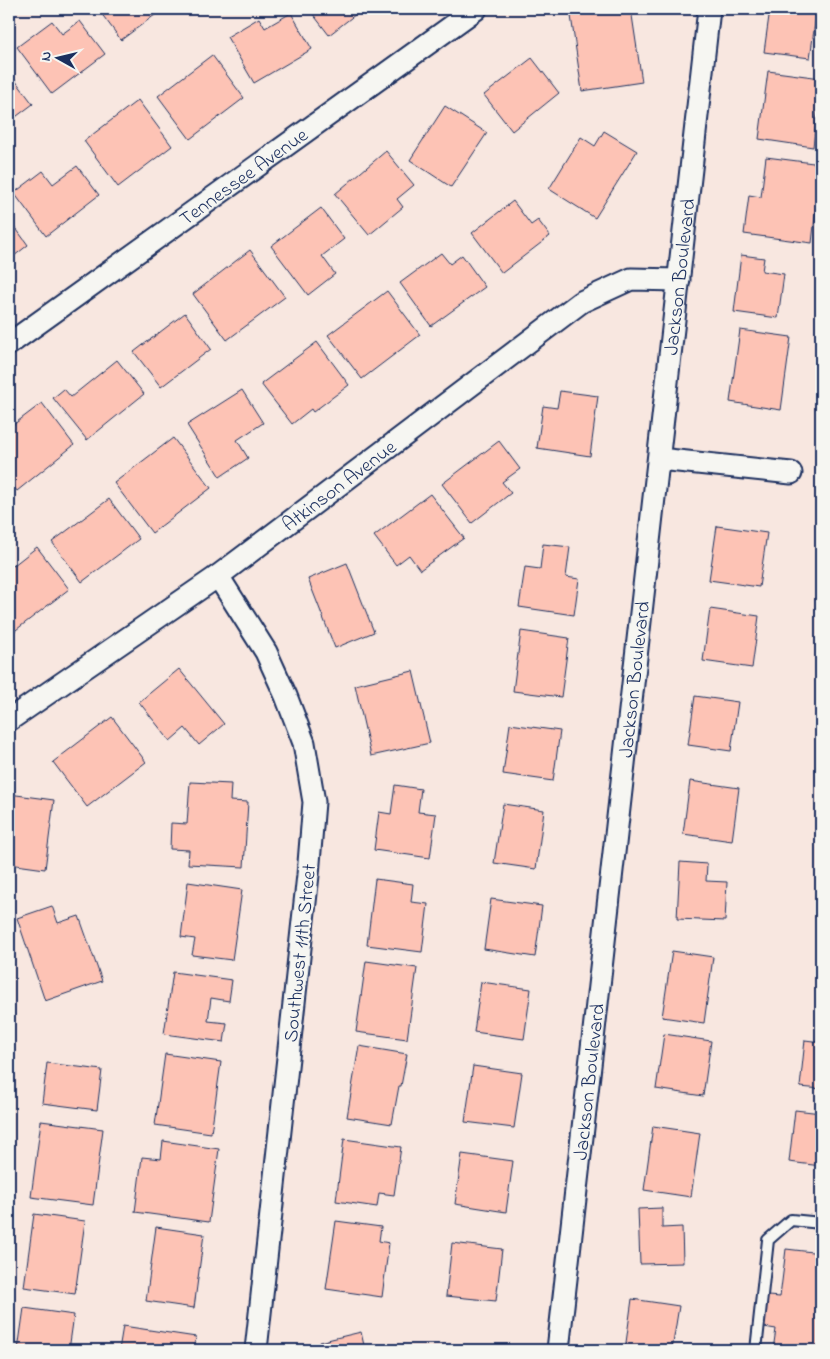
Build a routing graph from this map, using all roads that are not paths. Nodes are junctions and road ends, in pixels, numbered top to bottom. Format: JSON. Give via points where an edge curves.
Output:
{"nodes":[{"id":1,"x":476,"y":9,"type":"edge"},
{"id":2,"x":709,"y":9,"type":"edge"},
{"id":3,"x":679,"y":280,"type":"junction"},
{"id":4,"x":9,"y":344,"type":"edge"},
{"id":5,"x":659,"y":459,"type":"junction"},
{"id":6,"x":791,"y":473,"type":"dead end"},
{"id":7,"x":218,"y":576,"type":"junction"},
{"id":8,"x":9,"y":720,"type":"edge"},
{"id":9,"x":821,"y":1223,"type":"edge"},
{"id":10,"x":256,"y":1350,"type":"edge"},
{"id":11,"x":558,"y":1350,"type":"edge"},
{"id":12,"x":756,"y":1350,"type":"edge"}],
"edges":[{"from":1,"to":4,"type":"street","name":"Tennessee Avenue"},
{"from":2,"to":3,"type":"street","name":"Jackson Boulevard"},
{"from":3,"to":5,"type":"street","name":"Jackson Boulevard"},
{"from":3,"to":7,"type":"street","name":"Atkinson Avenue","via":[[631,279],[581,302]]},
{"from":5,"to":6,"type":"street"},
{"from":5,"to":11,"type":"street","name":"Jackson Boulevard"},
{"from":7,"to":8,"type":"street","name":"Atkinson Avenue"},
{"from":7,"to":10,"type":"street","name":"Southwest 11th Street","via":[[266,652],[286,696],[304,743],[314,802]]},
{"from":9,"to":12,"type":"lane","via":[[791,1220],[768,1240]]}]}
